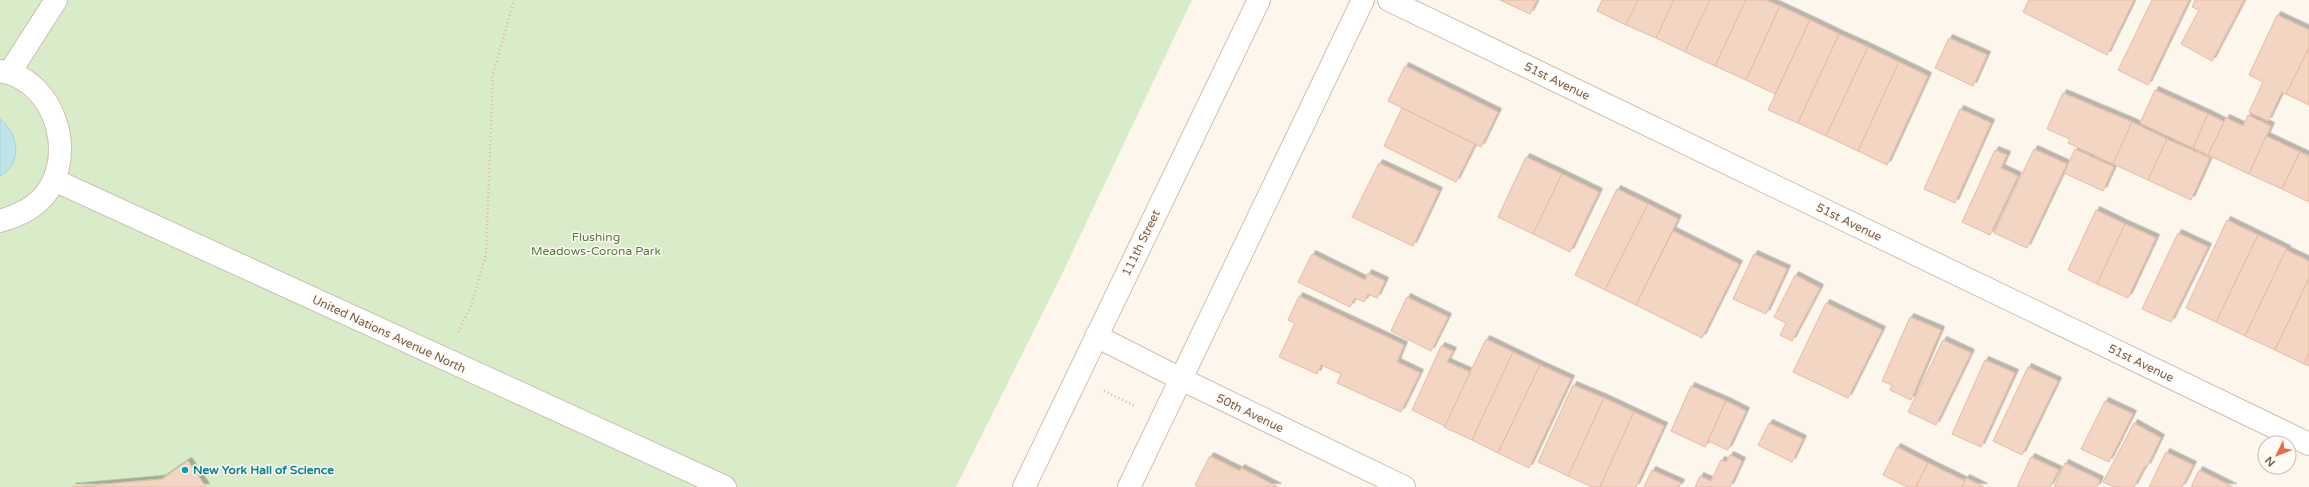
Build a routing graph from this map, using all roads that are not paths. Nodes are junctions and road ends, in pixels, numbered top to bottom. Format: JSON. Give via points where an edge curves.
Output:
{"nodes":[{"id":1,"x":56,"y":0,"type":"edge"},
{"id":2,"x":1259,"y":0,"type":"edge"},
{"id":3,"x":1364,"y":0,"type":"edge"},
{"id":4,"x":1389,"y":0,"type":"edge"},
{"id":5,"x":5,"y":71,"type":"edge"},
{"id":6,"x":54,"y":180,"type":"junction"},
{"id":7,"x":0,"y":221,"type":"edge"},
{"id":8,"x":1096,"y":336,"type":"junction"},
{"id":9,"x":1181,"y":379,"type":"junction"},
{"id":10,"x":2309,"y":444,"type":"edge"},
{"id":11,"x":725,"y":487,"type":"edge"},
{"id":12,"x":1024,"y":487,"type":"edge"},
{"id":13,"x":1129,"y":487,"type":"edge"},
{"id":14,"x":1404,"y":487,"type":"edge"}],
"edges":[{"from":1,"to":5,"type":"street"},
{"from":2,"to":8,"type":"street","name":"111th Street"},
{"from":3,"to":9,"type":"street"},
{"from":4,"to":10,"type":"street","name":"51st Avenue"},
{"from":5,"to":6,"type":"street","via":[[37,89],[55,115],[61,152]]},
{"from":6,"to":7,"type":"street","via":[[39,201],[19,216]]},
{"from":6,"to":11,"type":"street","name":"United Nations Avenue North"},
{"from":8,"to":9,"type":"street","name":"50th Avenue"},
{"from":8,"to":12,"type":"street","name":"111th Street"},
{"from":9,"to":13,"type":"street"},
{"from":9,"to":14,"type":"street","name":"50th Avenue"}]}
